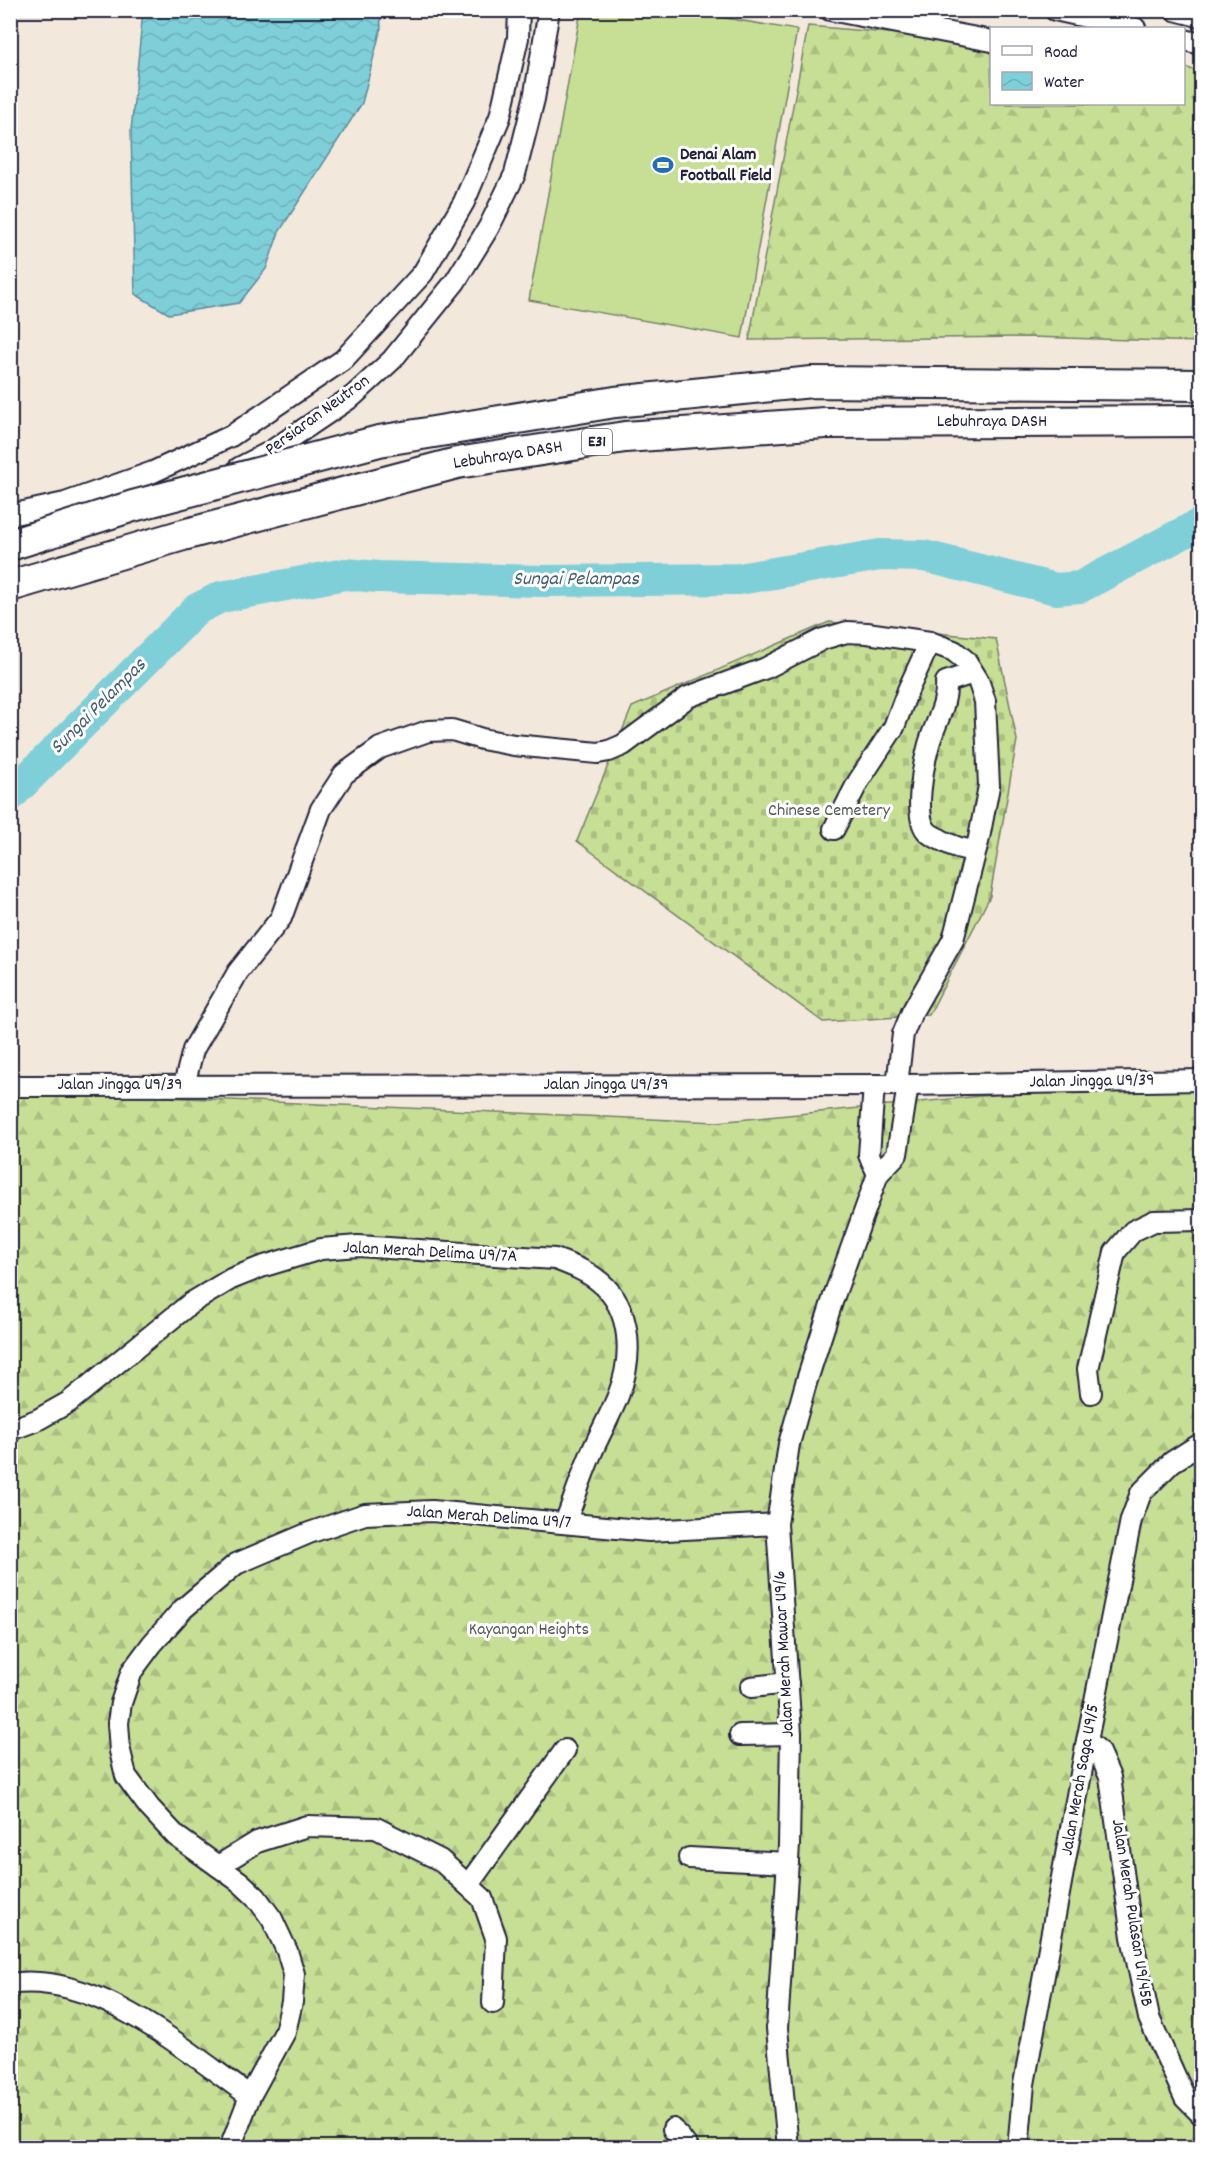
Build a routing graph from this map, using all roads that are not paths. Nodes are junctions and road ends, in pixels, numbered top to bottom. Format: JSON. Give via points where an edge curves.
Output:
{"nodes":[{"id":1,"x":519,"y":10,"type":"edge"},
{"id":2,"x":549,"y":10,"type":"edge"},
{"id":3,"x":830,"y":10,"type":"edge"},
{"id":4,"x":1055,"y":10,"type":"edge"},
{"id":5,"x":1175,"y":10,"type":"edge"},
{"id":6,"x":1079,"y":13,"type":"edge"},
{"id":7,"x":1202,"y":17,"type":"edge"},
{"id":8,"x":1131,"y":27,"type":"edge"},
{"id":9,"x":1185,"y":40,"type":"edge"},
{"id":10,"x":990,"y":41,"type":"edge"},
{"id":11,"x":1202,"y":44,"type":"edge"},
{"id":12,"x":1202,"y":385,"type":"edge"},
{"id":13,"x":1202,"y":421,"type":"edge"},
{"id":14,"x":10,"y":515,"type":"edge"},
{"id":15,"x":10,"y":545,"type":"edge"},
{"id":16,"x":10,"y":550,"type":"edge"},
{"id":17,"x":10,"y":586,"type":"edge"},
{"id":18,"x":930,"y":642,"type":"junction"},
{"id":19,"x":973,"y":673,"type":"junction"},
{"id":20,"x":834,"y":829,"type":"dead end"},
{"id":21,"x":976,"y":850,"type":"junction"},
{"id":22,"x":1202,"y":1080,"type":"edge"},
{"id":23,"x":184,"y":1085,"type":"junction"},
{"id":24,"x":873,"y":1085,"type":"junction"},
{"id":25,"x":903,"y":1085,"type":"junction"},
{"id":26,"x":10,"y":1086,"type":"edge"},
{"id":27,"x":878,"y":1174,"type":"junction"},
{"id":28,"x":1202,"y":1220,"type":"edge"},
{"id":29,"x":1091,"y":1393,"type":"dead end"},
{"id":30,"x":10,"y":1430,"type":"edge"},
{"id":31,"x":1202,"y":1443,"type":"edge"},
{"id":32,"x":565,"y":1523,"type":"junction"},
{"id":33,"x":777,"y":1524,"type":"junction"},
{"id":34,"x":788,"y":1683,"type":"junction"},
{"id":35,"x":751,"y":1687,"type":"dead end"},
{"id":36,"x":791,"y":1734,"type":"junction"},
{"id":37,"x":740,"y":1735,"type":"dead end"},
{"id":38,"x":1087,"y":1741,"type":"junction"},
{"id":39,"x":565,"y":1750,"type":"dead end"},
{"id":40,"x":688,"y":1858,"type":"dead end"},
{"id":41,"x":788,"y":1863,"type":"junction"},
{"id":42,"x":218,"y":1866,"type":"junction"},
{"id":43,"x":468,"y":1885,"type":"junction"},
{"id":44,"x":10,"y":1984,"type":"edge"},
{"id":45,"x":493,"y":2003,"type":"dead end"},
{"id":46,"x":250,"y":2096,"type":"junction"},
{"id":47,"x":1202,"y":2115,"type":"edge"},
{"id":48,"x":673,"y":2129,"type":"dead end"},
{"id":49,"x":230,"y":2148,"type":"edge"},
{"id":50,"x":688,"y":2148,"type":"edge"},
{"id":51,"x":788,"y":2148,"type":"edge"},
{"id":52,"x":1018,"y":2148,"type":"edge"}],
"edges":[{"from":1,"to":14,"type":"street","name":"Persiaran Neutron","via":[[518,38],[500,117],[464,202],[423,273],[343,360],[231,436],[153,472],[65,503]]},
{"from":2,"to":16,"type":"street","name":"Persiaran Neutron","via":[[534,99],[515,174],[489,227],[455,282],[392,360],[353,396],[270,452],[180,501],[64,538]]},
{"from":3,"to":10,"type":"street"},
{"from":4,"to":6,"type":"street"},
{"from":5,"to":7,"type":"street"},
{"from":6,"to":8,"type":"street"},
{"from":9,"to":11,"type":"street"},
{"from":12,"to":15,"type":"highway","name":"Lebuhraya DASH","number":"E31","bridge":true,"via":[[812,382],[615,402],[379,441],[133,506]]},
{"from":13,"to":17,"type":"highway","name":"Lebuhraya DASH","number":"E31","via":[[825,423],[625,437],[457,463],[183,535]]},
{"from":18,"to":19,"type":"street","via":[[954,651]]},
{"from":18,"to":20,"type":"street","via":[[894,727],[858,782]]},
{"from":18,"to":23,"type":"street","via":[[847,632],[823,639],[766,669],[688,697],[609,751],[514,745],[452,730],[428,731],[380,748],[344,774],[321,809],[281,918],[238,972],[192,1050]]},
{"from":19,"to":21,"type":"street","via":[[985,701],[989,786]]},
{"from":19,"to":21,"type":"street","via":[[946,682],[947,693],[928,748],[920,804],[927,832],[967,851]]},
{"from":21,"to":25,"type":"street","via":[[953,939],[903,1034]]},
{"from":22,"to":25,"type":"street","name":"Jalan Jingga U9/39"},
{"from":23,"to":24,"type":"street","name":"Jalan Jingga U9/39"},
{"from":23,"to":26,"type":"street","name":"Jalan Jingga U9/39"},
{"from":24,"to":25,"type":"street","name":"Jalan Jingga U9/39"},
{"from":24,"to":27,"type":"street","via":[[869,1155]]},
{"from":25,"to":27,"type":"street","via":[[897,1154]]},
{"from":27,"to":33,"type":"street","name":"Jalan Merah Mawar U9/6","via":[[806,1383],[789,1444]]},
{"from":28,"to":29,"type":"street","via":[[1154,1221],[1133,1231],[1115,1252],[1088,1369]]},
{"from":30,"to":32,"type":"street","name":"Jalan Merah Delima U9/7A","via":[[69,1402],[191,1303],[231,1279],[261,1267],[321,1249],[358,1246],[555,1260],[601,1283],[624,1317],[628,1336],[626,1370],[619,1395]]},
{"from":31,"to":38,"type":"street","name":"Jalan Merah Saga U9/5","via":[[1172,1462],[1141,1493],[1124,1552]]},
{"from":32,"to":33,"type":"street","name":"Jalan Merah Delima U9/7","via":[[649,1531]]},
{"from":32,"to":42,"type":"street","name":"Jalan Merah Delima U9/7","via":[[432,1511],[364,1514],[236,1564],[183,1609],[132,1671],[118,1723],[120,1751],[126,1776],[149,1808],[176,1836]]},
{"from":33,"to":34,"type":"street","name":"Jalan Merah Mawar U9/6"},
{"from":34,"to":35,"type":"street"},
{"from":34,"to":36,"type":"street","name":"Jalan Merah Mawar U9/6"},
{"from":36,"to":37,"type":"street"},
{"from":36,"to":41,"type":"street","name":"Jalan Merah Mawar U9/6"},
{"from":38,"to":47,"type":"street","name":"Jalan Merah Pulasan U9/45B","via":[[1098,1750],[1110,1777],[1131,1937],[1149,2018],[1185,2098]]},
{"from":38,"to":52,"type":"street","name":"Jalan Merah Saga U9/5","via":[[1024,2084]]},
{"from":39,"to":43,"type":"street"},
{"from":40,"to":41,"type":"street"},
{"from":41,"to":51,"type":"street","name":"Jalan Merah Mawar U9/6","via":[[777,2028]]},
{"from":42,"to":43,"type":"street","via":[[257,1842],[307,1826],[376,1828],[440,1860]]},
{"from":42,"to":46,"type":"street","name":"Jalan Merah Delima U9/7","via":[[256,1897],[272,1919],[294,1974],[285,2032]]},
{"from":43,"to":45,"type":"street","via":[[482,1898],[496,1938]]},
{"from":44,"to":46,"type":"street","via":[[61,1985],[94,1994],[141,2020]]},
{"from":46,"to":49,"type":"street","name":"Jalan Merah Delima U9/7"},
{"from":48,"to":50,"type":"street"}]}
